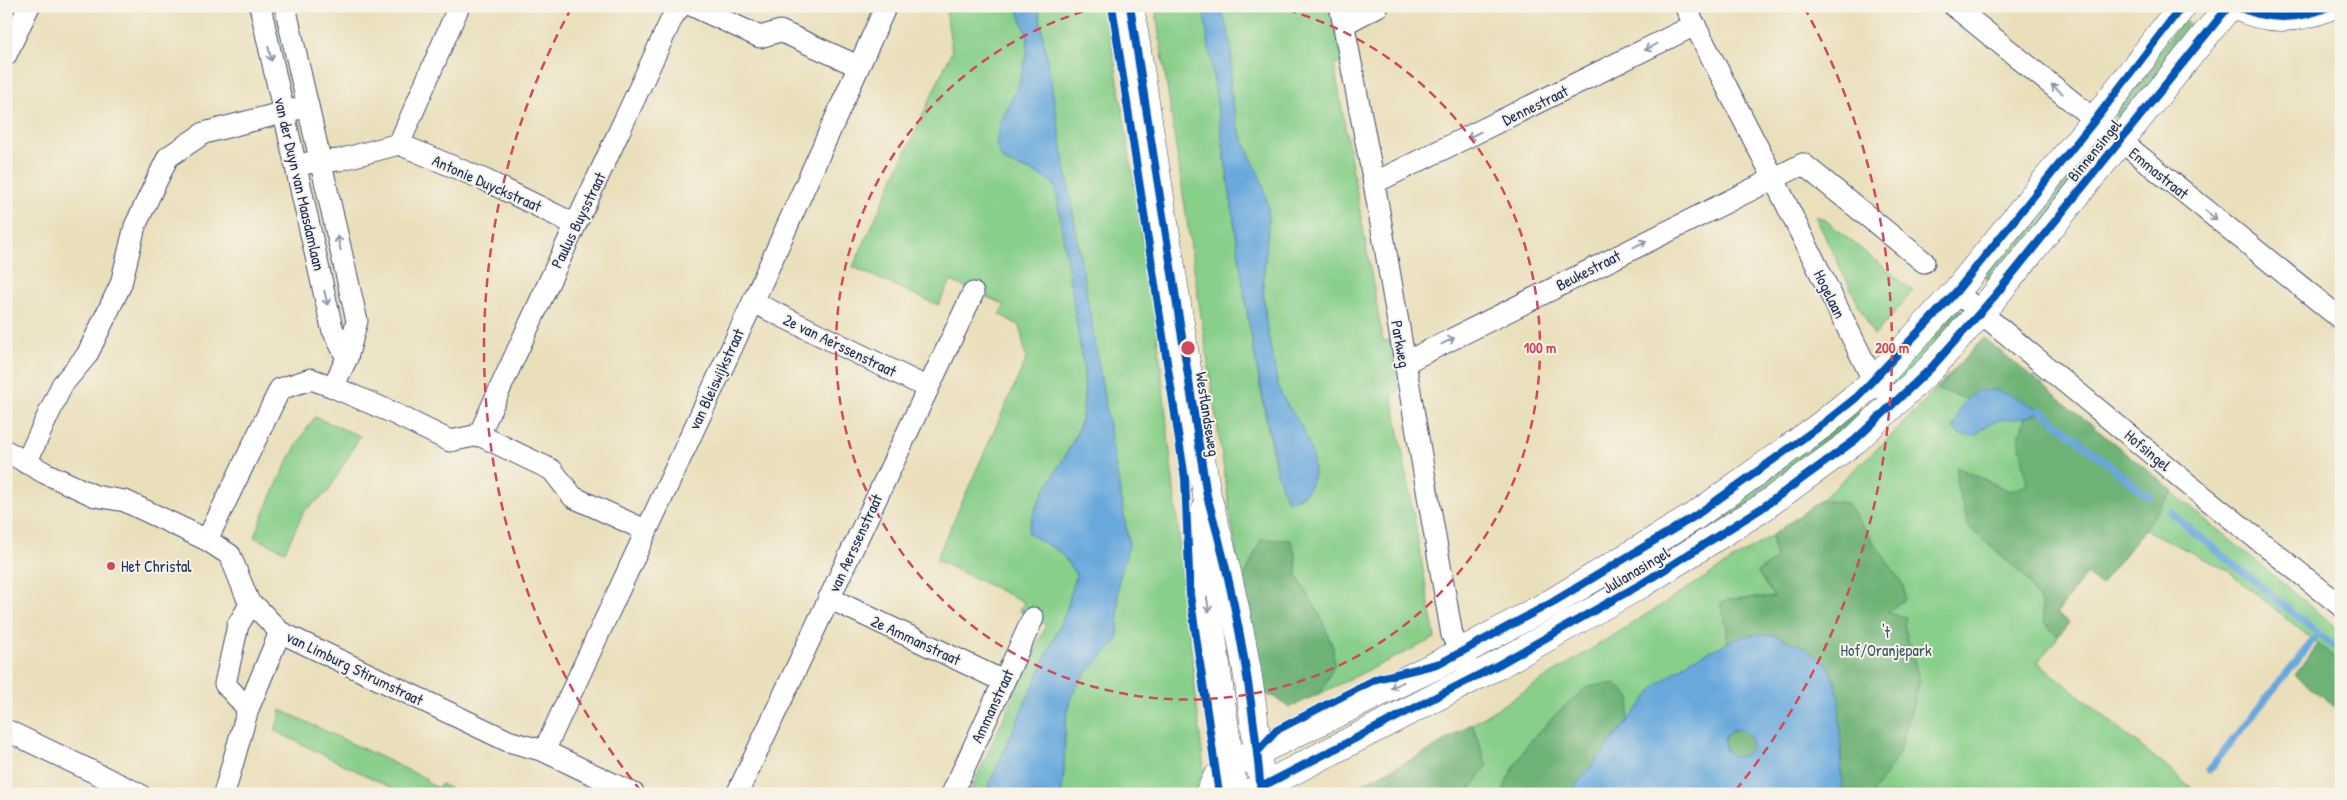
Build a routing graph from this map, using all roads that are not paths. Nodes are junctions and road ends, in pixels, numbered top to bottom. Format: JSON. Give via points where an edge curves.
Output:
{"nodes":[{"id":1,"x":29,"y":6,"type":"edge"},
{"id":2,"x":260,"y":6,"type":"edge"},
{"id":3,"x":286,"y":6,"type":"edge"},
{"id":4,"x":459,"y":6,"type":"edge"},
{"id":5,"x":681,"y":6,"type":"edge"},
{"id":6,"x":693,"y":6,"type":"edge"},
{"id":7,"x":886,"y":6,"type":"edge"},
{"id":8,"x":1130,"y":6,"type":"edge"},
{"id":9,"x":1378,"y":6,"type":"edge"},
{"id":10,"x":1685,"y":6,"type":"edge"},
{"id":11,"x":1954,"y":6,"type":"edge"},
{"id":12,"x":2182,"y":6,"type":"edge"},
{"id":13,"x":2229,"y":6,"type":"edge"},
{"id":14,"x":2236,"y":6,"type":"edge"},
{"id":15,"x":2330,"y":6,"type":"edge"},
{"id":16,"x":1342,"y":15,"type":"edge"},
{"id":17,"x":1695,"y":25,"type":"junction"},
{"id":18,"x":6,"y":55,"type":"edge"},
{"id":19,"x":858,"y":66,"type":"junction"},
{"id":20,"x":308,"y":106,"type":"junction"},
{"id":21,"x":284,"y":112,"type":"junction"},
{"id":22,"x":2094,"y":120,"type":"junction"},
{"id":23,"x":2119,"y":141,"type":"junction"},
{"id":24,"x":399,"y":144,"type":"junction"},
{"id":25,"x":320,"y":160,"type":"junction"},
{"id":26,"x":296,"y":166,"type":"junction"},
{"id":27,"x":1773,"y":177,"type":"junction"},
{"id":28,"x":1374,"y":183,"type":"junction"},
{"id":29,"x":574,"y":224,"type":"junction"},
{"id":30,"x":1924,"y":262,"type":"dead end"},
{"id":31,"x":1956,"y":292,"type":"junction"},
{"id":32,"x":973,"y":293,"type":"dead end"},
{"id":33,"x":753,"y":302,"type":"junction"},
{"id":34,"x":1980,"y":312,"type":"junction"},
{"id":35,"x":2341,"y":319,"type":"edge"},
{"id":36,"x":347,"y":358,"type":"junction"},
{"id":37,"x":1404,"y":363,"type":"junction"},
{"id":38,"x":1874,"y":382,"type":"junction"},
{"id":39,"x":333,"y":388,"type":"junction"},
{"id":40,"x":928,"y":388,"type":"junction"},
{"id":41,"x":1898,"y":402,"type":"junction"},
{"id":42,"x":478,"y":435,"type":"junction"},
{"id":43,"x":6,"y":452,"type":"edge"},
{"id":44,"x":26,"y":463,"type":"junction"},
{"id":45,"x":1207,"y":496,"type":"junction"},
{"id":46,"x":645,"y":530,"type":"junction"},
{"id":47,"x":208,"y":540,"type":"junction"},
{"id":48,"x":829,"y":598,"type":"junction"},
{"id":49,"x":250,"y":605,"type":"junction"},
{"id":50,"x":2341,"y":606,"type":"edge"},
{"id":51,"x":1033,"y":618,"type":"dead end"},
{"id":52,"x":280,"y":632,"type":"junction"},
{"id":53,"x":1462,"y":652,"type":"junction"},
{"id":54,"x":1473,"y":677,"type":"junction"},
{"id":55,"x":1003,"y":681,"type":"junction"},
{"id":56,"x":248,"y":709,"type":"junction"},
{"id":57,"x":6,"y":730,"type":"edge"},
{"id":58,"x":544,"y":751,"type":"junction"},
{"id":59,"x":1258,"y":751,"type":"junction"},
{"id":60,"x":1231,"y":764,"type":"junction"},
{"id":61,"x":1257,"y":791,"type":"edge"},
{"id":62,"x":139,"y":794,"type":"edge"},
{"id":63,"x":224,"y":794,"type":"edge"},
{"id":64,"x":634,"y":794,"type":"edge"},
{"id":65,"x":737,"y":794,"type":"edge"},
{"id":66,"x":952,"y":794,"type":"edge"},
{"id":67,"x":1209,"y":794,"type":"edge"},
{"id":68,"x":1234,"y":794,"type":"edge"}],
"edges":[{"from":1,"to":18,"type":"street"},
{"from":2,"to":21,"type":"street","name":"van der Duyn van Maasdamlaan","one_way":true},
{"from":3,"to":20,"type":"street","name":"van der Duyn van Maasdamlaan"},
{"from":4,"to":24,"type":"street"},
{"from":5,"to":29,"type":"street","name":"Paulus Buysstraat","via":[[673,16]]},
{"from":6,"to":19,"type":"street","via":[[760,37],[780,31]]},
{"from":7,"to":19,"type":"street","name":"van Bleiswijkstraat"},
{"from":8,"to":45,"type":"street","name":"Westlandseweg"},
{"from":9,"to":16,"type":"street"},
{"from":10,"to":17,"type":"street","name":"Hogelaan"},
{"from":22,"to":11,"type":"street","name":"Emmastraat","one_way":true},
{"from":12,"to":22,"type":"street","name":"Binnensingel"},
{"from":13,"to":23,"type":"street","name":"Binnensingel"},
{"from":14,"to":15,"type":"street","via":[[2258,15],[2278,18],[2305,15]]},
{"from":16,"to":28,"type":"street","name":"Parkweg"},
{"from":17,"to":27,"type":"street","name":"Hogelaan"},
{"from":17,"to":28,"type":"street","name":"Dennestraat","one_way":true},
{"from":19,"to":33,"type":"street","name":"van Bleiswijkstraat"},
{"from":20,"to":21,"type":"street"},
{"from":20,"to":25,"type":"street","name":"van der Duyn van Maasdamlaan"},
{"from":21,"to":26,"type":"street","name":"van der Duyn van Maasdamlaan"},
{"from":21,"to":44,"type":"street","via":[[204,133],[168,157],[135,226],[121,284],[87,355],[62,385]]},
{"from":22,"to":23,"type":"street","name":"Emmastraat"},
{"from":22,"to":31,"type":"street","name":"Binnensingel"},
{"from":23,"to":34,"type":"street","name":"Binnensingel"},
{"from":23,"to":35,"type":"street","name":"Emmastraat","one_way":true},
{"from":24,"to":25,"type":"street","via":[[339,160]]},
{"from":24,"to":29,"type":"street","name":"Antonie Duyckstraat","via":[[485,180]]},
{"from":25,"to":26,"type":"street"},
{"from":36,"to":25,"type":"street","name":"van der Duyn van Maasdamlaan","one_way":true,"via":[[357,321]]},
{"from":26,"to":36,"type":"street","name":"van der Duyn van Maasdamlaan","one_way":true,"via":[[332,328]]},
{"from":27,"to":30,"type":"street","via":[[1803,164]]},
{"from":37,"to":27,"type":"street","name":"Beukestraat","one_way":true},
{"from":27,"to":38,"type":"street","name":"Hogelaan"},
{"from":28,"to":37,"type":"street","name":"Parkweg"},
{"from":29,"to":42,"type":"street","name":"Paulus Buysstraat"},
{"from":31,"to":34,"type":"street","name":"Hofsingel"},
{"from":31,"to":38,"type":"street","name":"Julianasingel"},
{"from":32,"to":40,"type":"street","name":"van Aerssenstraat"},
{"from":33,"to":40,"type":"street","name":"2e van Aerssenstraat"},
{"from":33,"to":46,"type":"street","name":"van Bleiswijkstraat"},
{"from":34,"to":41,"type":"street","name":"Julianasingel"},
{"from":34,"to":50,"type":"street","name":"Hofsingel"},
{"from":36,"to":39,"type":"street","name":"van der Duyn van Maasdamlaan"},
{"from":37,"to":53,"type":"street","name":"Parkweg","via":[[1452,635]]},
{"from":38,"to":41,"type":"street","name":"Hogelaan"},
{"from":38,"to":53,"type":"street","name":"Julianasingel","via":[[1823,424],[1695,516],[1553,602]]},
{"from":39,"to":42,"type":"street","via":[[450,441]]},
{"from":39,"to":47,"type":"street","via":[[311,379],[280,389]]},
{"from":40,"to":48,"type":"street","name":"van Aerssenstraat"},
{"from":41,"to":54,"type":"street","name":"Julianasingel","via":[[1855,440],[1762,508],[1643,583]]},
{"from":42,"to":46,"type":"street","via":[[552,470],[573,497]]},
{"from":43,"to":44,"type":"street","name":"van Limburg Stirumstraat"},
{"from":44,"to":47,"type":"street","name":"van Limburg Stirumstraat","via":[[95,496],[125,501]]},
{"from":45,"to":59,"type":"street","name":"Westlandseweg","via":[[1226,565]]},
{"from":45,"to":60,"type":"street","name":"Westlandseweg","one_way":true,"via":[[1201,557]]},
{"from":46,"to":58,"type":"street","name":"van Bleiswijkstraat"},
{"from":47,"to":49,"type":"street","name":"van Limburg Stirumstraat","via":[[230,555]]},
{"from":48,"to":55,"type":"street","name":"2e Ammanstraat"},
{"from":48,"to":65,"type":"street","name":"van Aerssenstraat"},
{"from":49,"to":52,"type":"street","name":"van Limburg Stirumstraat"},
{"from":49,"to":56,"type":"street","via":[[238,625],[225,684]]},
{"from":51,"to":55,"type":"street","name":"Ammanstraat"},
{"from":52,"to":56,"type":"street"},
{"from":52,"to":58,"type":"street","name":"van Limburg Stirumstraat","via":[[508,741]]},
{"from":53,"to":54,"type":"street","name":"Parkweg"},
{"from":53,"to":59,"type":"street","name":"Julianasingel","one_way":true},
{"from":54,"to":61,"type":"street","name":"Julianasingel"},
{"from":55,"to":66,"type":"street","name":"Ammanstraat"},
{"from":56,"to":63,"type":"street"},
{"from":57,"to":62,"type":"street"},
{"from":58,"to":64,"type":"street","name":"van Limburg Stirumstraat"},
{"from":59,"to":60,"type":"street","name":"Julianasingel"},
{"from":59,"to":61,"type":"street","name":"Westlandseweg"},
{"from":60,"to":67,"type":"street","via":[[1217,778]]},
{"from":60,"to":68,"type":"street","name":"Westlandseweg"}]}
